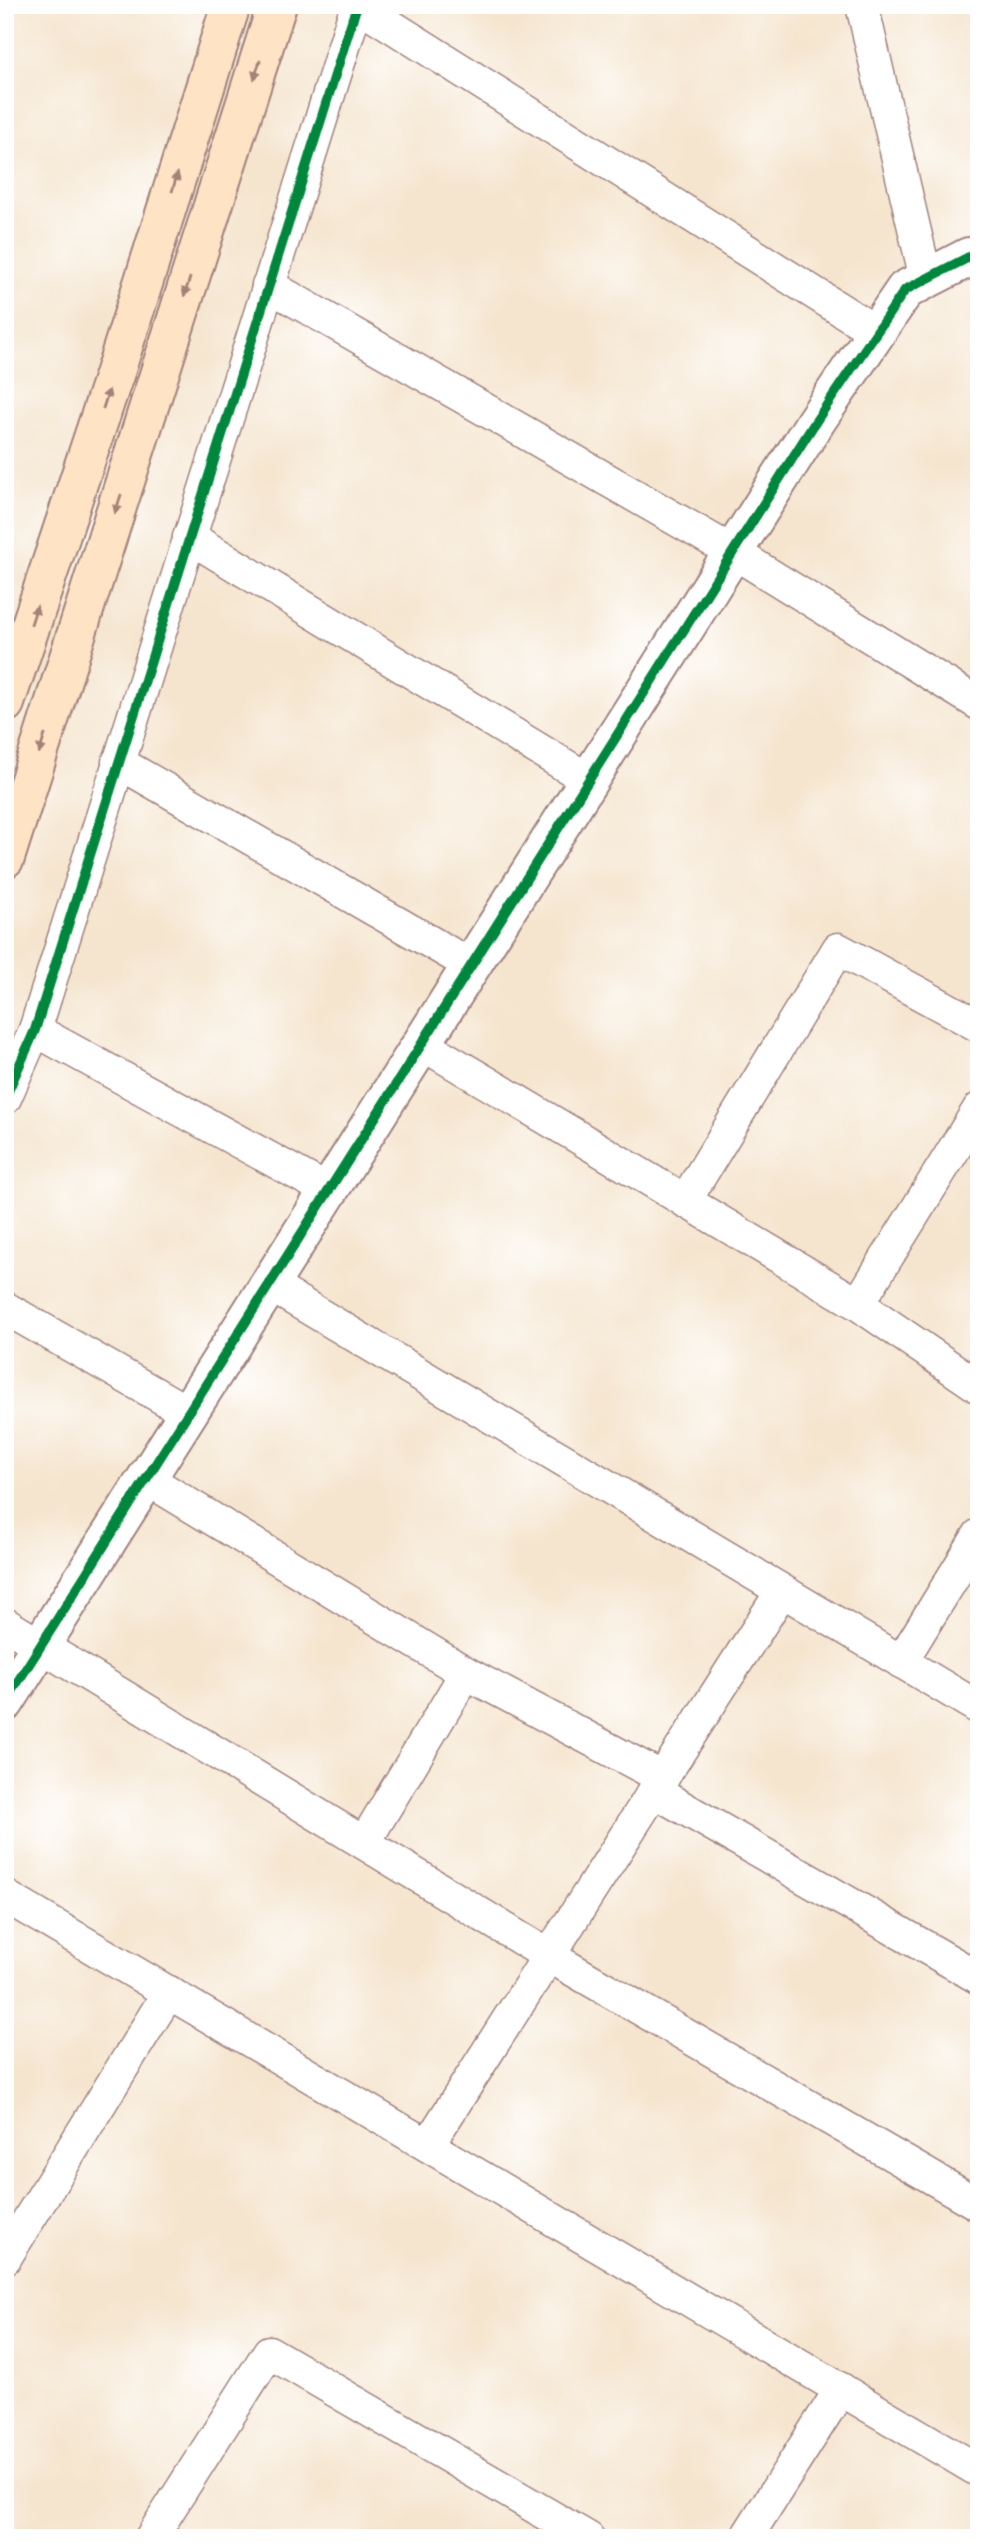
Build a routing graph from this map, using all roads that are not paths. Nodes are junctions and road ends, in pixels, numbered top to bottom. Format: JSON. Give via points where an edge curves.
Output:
{"nodes":[{"id":1,"x":230,"y":5,"type":"edge"},
{"id":2,"x":277,"y":5,"type":"edge"},
{"id":3,"x":358,"y":5,"type":"edge"},
{"id":4,"x":862,"y":5,"type":"edge"},
{"id":5,"x":979,"y":257,"type":"edge"},
{"id":6,"x":926,"y":278,"type":"junction"},
{"id":7,"x":268,"y":285,"type":"junction"},
{"id":8,"x":876,"y":332,"type":"junction"},
{"id":9,"x":189,"y":537,"type":"junction"},
{"id":10,"x":733,"y":552,"type":"junction"},
{"id":11,"x":8,"y":686,"type":"edge"},
{"id":12,"x":56,"y":700,"type":"junction"},
{"id":13,"x":979,"y":705,"type":"edge"},
{"id":14,"x":118,"y":762,"type":"junction"},
{"id":15,"x":589,"y":780,"type":"junction"},
{"id":16,"x":5,"y":858,"type":"edge"},
{"id":17,"x":472,"y":966,"type":"junction"},
{"id":18,"x":979,"y":1026,"type":"edge"},
{"id":19,"x":35,"y":1030,"type":"junction"},
{"id":20,"x":422,"y":1044,"type":"junction"},
{"id":21,"x":5,"y":1098,"type":"edge"},
{"id":22,"x":979,"y":1109,"type":"edge"},
{"id":23,"x":329,"y":1191,"type":"junction"},
{"id":24,"x":685,"y":1201,"type":"junction"},
{"id":25,"x":270,"y":1285,"type":"junction"},
{"id":26,"x":858,"y":1304,"type":"junction"},
{"id":27,"x":5,"y":1308,"type":"edge"},
{"id":28,"x":979,"y":1387,"type":"edge"},
{"id":29,"x":189,"y":1413,"type":"junction"},
{"id":30,"x":147,"y":1479,"type":"junction"},
{"id":31,"x":979,"y":1535,"type":"edge"},
{"id":32,"x":782,"y":1591,"type":"junction"},
{"id":33,"x":5,"y":1624,"type":"edge"},
{"id":34,"x":41,"y":1646,"type":"junction"},
{"id":35,"x":901,"y":1662,"type":"junction"},
{"id":36,"x":466,"y":1673,"type":"junction"},
{"id":37,"x":5,"y":1702,"type":"edge"},
{"id":38,"x":979,"y":1708,"type":"edge"},
{"id":39,"x":658,"y":1785,"type":"junction"},
{"id":40,"x":364,"y":1843,"type":"junction"},
{"id":41,"x":5,"y":1896,"type":"edge"},
{"id":42,"x":549,"y":1956,"type":"junction"},
{"id":43,"x":979,"y":1978,"type":"edge"},
{"id":44,"x":169,"y":1992,"type":"junction"},
{"id":45,"x":428,"y":2145,"type":"junction"},
{"id":46,"x":979,"y":2204,"type":"edge"},
{"id":47,"x":5,"y":2258,"type":"edge"},
{"id":48,"x":841,"y":2389,"type":"junction"},
{"id":49,"x":979,"y":2471,"type":"edge"},
{"id":50,"x":151,"y":2538,"type":"edge"},
{"id":51,"x":588,"y":2538,"type":"edge"},
{"id":52,"x":746,"y":2538,"type":"edge"}],
"edges":[{"from":11,"to":1,"type":"main road","one_way":true,"via":[[121,354]]},
{"from":2,"to":12,"type":"main road","one_way":true},
{"from":3,"to":7,"type":"street"},
{"from":3,"to":8,"type":"street"},
{"from":4,"to":6,"type":"street"},
{"from":5,"to":6,"type":"street","via":[[969,257]]},
{"from":6,"to":8,"type":"street","via":[[905,290]]},
{"from":7,"to":9,"type":"street"},
{"from":7,"to":10,"type":"street"},
{"from":8,"to":10,"type":"street"},
{"from":9,"to":14,"type":"street"},
{"from":9,"to":15,"type":"street"},
{"from":10,"to":13,"type":"street"},
{"from":10,"to":15,"type":"street"},
{"from":11,"to":12,"type":"street"},
{"from":12,"to":16,"type":"main road","one_way":true},
{"from":14,"to":17,"type":"street"},
{"from":14,"to":19,"type":"street"},
{"from":15,"to":17,"type":"street"},
{"from":17,"to":20,"type":"street"},
{"from":18,"to":24,"type":"street","via":[[838,949]]},
{"from":19,"to":21,"type":"street"},
{"from":19,"to":23,"type":"street"},
{"from":20,"to":23,"type":"street"},
{"from":20,"to":24,"type":"street"},
{"from":22,"to":26,"type":"street"},
{"from":23,"to":25,"type":"street"},
{"from":24,"to":26,"type":"street"},
{"from":25,"to":29,"type":"street"},
{"from":25,"to":32,"type":"street"},
{"from":26,"to":28,"type":"street"},
{"from":27,"to":29,"type":"street"},
{"from":29,"to":30,"type":"street"},
{"from":30,"to":34,"type":"street"},
{"from":30,"to":36,"type":"street"},
{"from":31,"to":35,"type":"street"},
{"from":32,"to":35,"type":"street"},
{"from":32,"to":39,"type":"street"},
{"from":33,"to":34,"type":"street"},
{"from":34,"to":37,"type":"street"},
{"from":34,"to":40,"type":"street"},
{"from":35,"to":38,"type":"street"},
{"from":36,"to":39,"type":"street"},
{"from":36,"to":40,"type":"street"},
{"from":39,"to":42,"type":"street"},
{"from":39,"to":43,"type":"street"},
{"from":40,"to":42,"type":"street"},
{"from":41,"to":44,"type":"street"},
{"from":42,"to":45,"type":"street"},
{"from":42,"to":46,"type":"street"},
{"from":44,"to":45,"type":"street"},
{"from":44,"to":47,"type":"street"},
{"from":45,"to":48,"type":"street"},
{"from":48,"to":49,"type":"street"},
{"from":48,"to":52,"type":"street"},
{"from":50,"to":51,"type":"street","via":[[269,2352]]}]}
